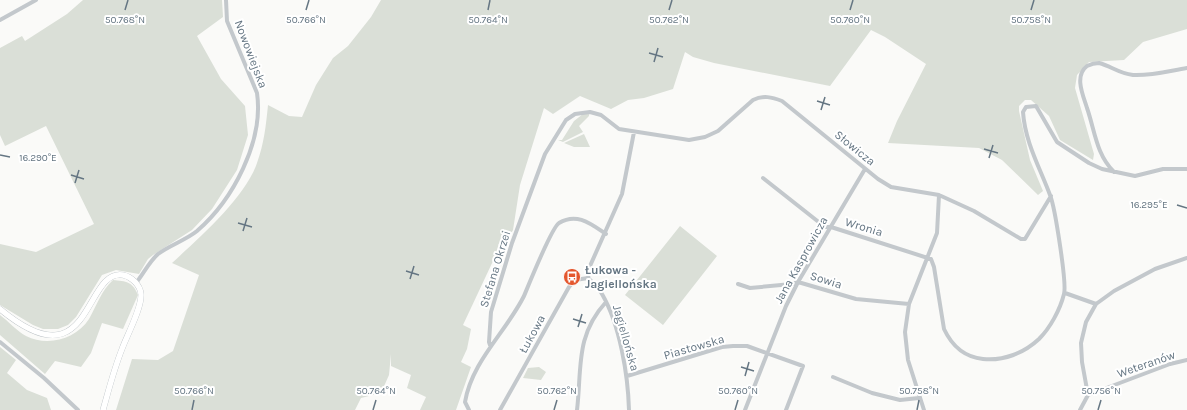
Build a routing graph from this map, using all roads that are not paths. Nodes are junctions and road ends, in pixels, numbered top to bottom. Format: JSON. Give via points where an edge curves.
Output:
{"nodes":[{"id":1,"x":36,"y":0,"type":"edge"},
{"id":2,"x":226,"y":0,"type":"edge"},
{"id":3,"x":0,"y":20,"type":"edge"},
{"id":4,"x":1187,"y":68,"type":"edge"},
{"id":5,"x":634,"y":132,"type":"junction"},
{"id":6,"x":865,"y":169,"type":"junction"},
{"id":7,"x":1187,"y":169,"type":"edge"},
{"id":8,"x":1114,"y":172,"type":"junction"},
{"id":9,"x":763,"y":178,"type":"dead end"},
{"id":10,"x":939,"y":195,"type":"junction"},
{"id":11,"x":1051,"y":196,"type":"junction"},
{"id":12,"x":831,"y":227,"type":"junction"},
{"id":13,"x":606,"y":234,"type":"junction"},
{"id":14,"x":928,"y":258,"type":"junction"},
{"id":15,"x":1187,"y":258,"type":"edge"},
{"id":16,"x":588,"y":278,"type":"junction"},
{"id":17,"x":798,"y":282,"type":"junction"},
{"id":18,"x":136,"y":283,"type":"junction"},
{"id":19,"x":738,"y":284,"type":"dead end"},
{"id":20,"x":1065,"y":293,"type":"junction"},
{"id":21,"x":606,"y":302,"type":"junction"},
{"id":22,"x":909,"y":304,"type":"junction"},
{"id":23,"x":1096,"y":304,"type":"junction"},
{"id":24,"x":0,"y":309,"type":"edge"},
{"id":25,"x":0,"y":342,"type":"edge"},
{"id":26,"x":490,"y":346,"type":"junction"},
{"id":27,"x":767,"y":352,"type":"junction"},
{"id":28,"x":1187,"y":360,"type":"edge"},
{"id":29,"x":627,"y":376,"type":"junction"},
{"id":30,"x":834,"y":377,"type":"dead end"},
{"id":31,"x":1088,"y":395,"type":"junction"},
{"id":32,"x":919,"y":398,"type":"junction"},
{"id":33,"x":466,"y":409,"type":"edge"},
{"id":34,"x":78,"y":410,"type":"edge"},
{"id":35,"x":103,"y":410,"type":"edge"},
{"id":36,"x":500,"y":410,"type":"edge"},
{"id":37,"x":577,"y":410,"type":"edge"},
{"id":38,"x":629,"y":410,"type":"edge"},
{"id":39,"x":745,"y":410,"type":"edge"},
{"id":40,"x":786,"y":410,"type":"edge"},
{"id":41,"x":924,"y":410,"type":"edge"},
{"id":42,"x":1080,"y":410,"type":"edge"}],
"edges":[{"from":1,"to":3,"type":"street"},
{"from":2,"to":18,"type":"street","name":"Nowowiejska","via":[[227,21],[257,93],[258,106],[250,150],[243,171],[216,210],[197,231],[159,254]]},
{"from":4,"to":8,"type":"street","via":[[1133,75],[1094,63],[1082,71],[1080,82],[1098,147],[1101,156]]},
{"from":5,"to":6,"type":"street","name":"Słowicza","via":[[689,140],[705,137],[718,131],[753,100],[769,97],[782,101]]},
{"from":5,"to":13,"type":"street","via":[[622,194]]},
{"from":5,"to":26,"type":"street","name":"Stefana Okrzei","via":[[619,129],[601,115],[581,112],[566,120],[545,154],[496,292],[491,312]]},
{"from":6,"to":10,"type":"street","name":"Słowicza","via":[[891,187]]},
{"from":6,"to":12,"type":"street","name":"Jana Kasprowicza"},
{"from":7,"to":8,"type":"street","via":[[1163,169],[1134,176]]},
{"from":8,"to":11,"type":"street","via":[[1089,163],[1057,142],[1036,106],[1026,107],[1022,112],[1030,147]]},
{"from":9,"to":12,"type":"street","name":"Wronia","via":[[825,227]]},
{"from":10,"to":11,"type":"street","name":"Słowicza","via":[[974,211],[1021,239],[1025,239]]},
{"from":10,"to":14,"type":"street","via":[[937,233]]},
{"from":11,"to":20,"type":"street"},
{"from":12,"to":14,"type":"street","name":"Wronia"},
{"from":12,"to":17,"type":"street","name":"Jana Kasprowicza"},
{"from":13,"to":16,"type":"street","via":[[590,266]]},
{"from":13,"to":26,"type":"street","via":[[579,218],[570,218],[556,225],[521,302]]},
{"from":14,"to":20,"type":"street","via":[[934,267],[944,330],[960,351],[976,358],[1008,357],[1032,344],[1050,325]]},
{"from":14,"to":22,"type":"street"},
{"from":15,"to":23,"type":"street","via":[[1155,270],[1114,291]]},
{"from":16,"to":21,"type":"street","name":"Jagiellońska","via":[[602,293]]},
{"from":16,"to":36,"type":"street","name":"Łukowa","via":[[575,280],[569,287]]},
{"from":17,"to":19,"type":"street","name":"Sowia","via":[[750,288]]},
{"from":17,"to":22,"type":"street","name":"Sowia","via":[[856,299]]},
{"from":17,"to":27,"type":"street","name":"Jana Kasprowicza"},
{"from":18,"to":24,"type":"street","via":[[124,275],[106,280],[83,318],[70,330],[60,334],[36,332]]},
{"from":18,"to":35,"type":"street","via":[[140,294],[139,305]]},
{"from":20,"to":23,"type":"street"},
{"from":21,"to":29,"type":"street","name":"Jagiellońska"},
{"from":21,"to":37,"type":"street","via":[[582,344]]},
{"from":22,"to":32,"type":"street","via":[[905,332],[906,347]]},
{"from":23,"to":31,"type":"street","via":[[1086,322],[1081,343]]},
{"from":25,"to":34,"type":"street"},
{"from":26,"to":33,"type":"street","via":[[466,395]]},
{"from":27,"to":29,"type":"street","name":"Piastowska","via":[[747,346],[722,347]]},
{"from":27,"to":39,"type":"street","name":"Jana Kasprowicza"},
{"from":27,"to":40,"type":"street","name":"Piastowska","via":[[803,366]]},
{"from":28,"to":31,"type":"street","name":"Weteranów"},
{"from":29,"to":38,"type":"street","name":"Jagiellońska"},
{"from":30,"to":32,"type":"street","via":[[872,393],[900,400]]},
{"from":31,"to":42,"type":"street"},
{"from":32,"to":41,"type":"street"}]}
